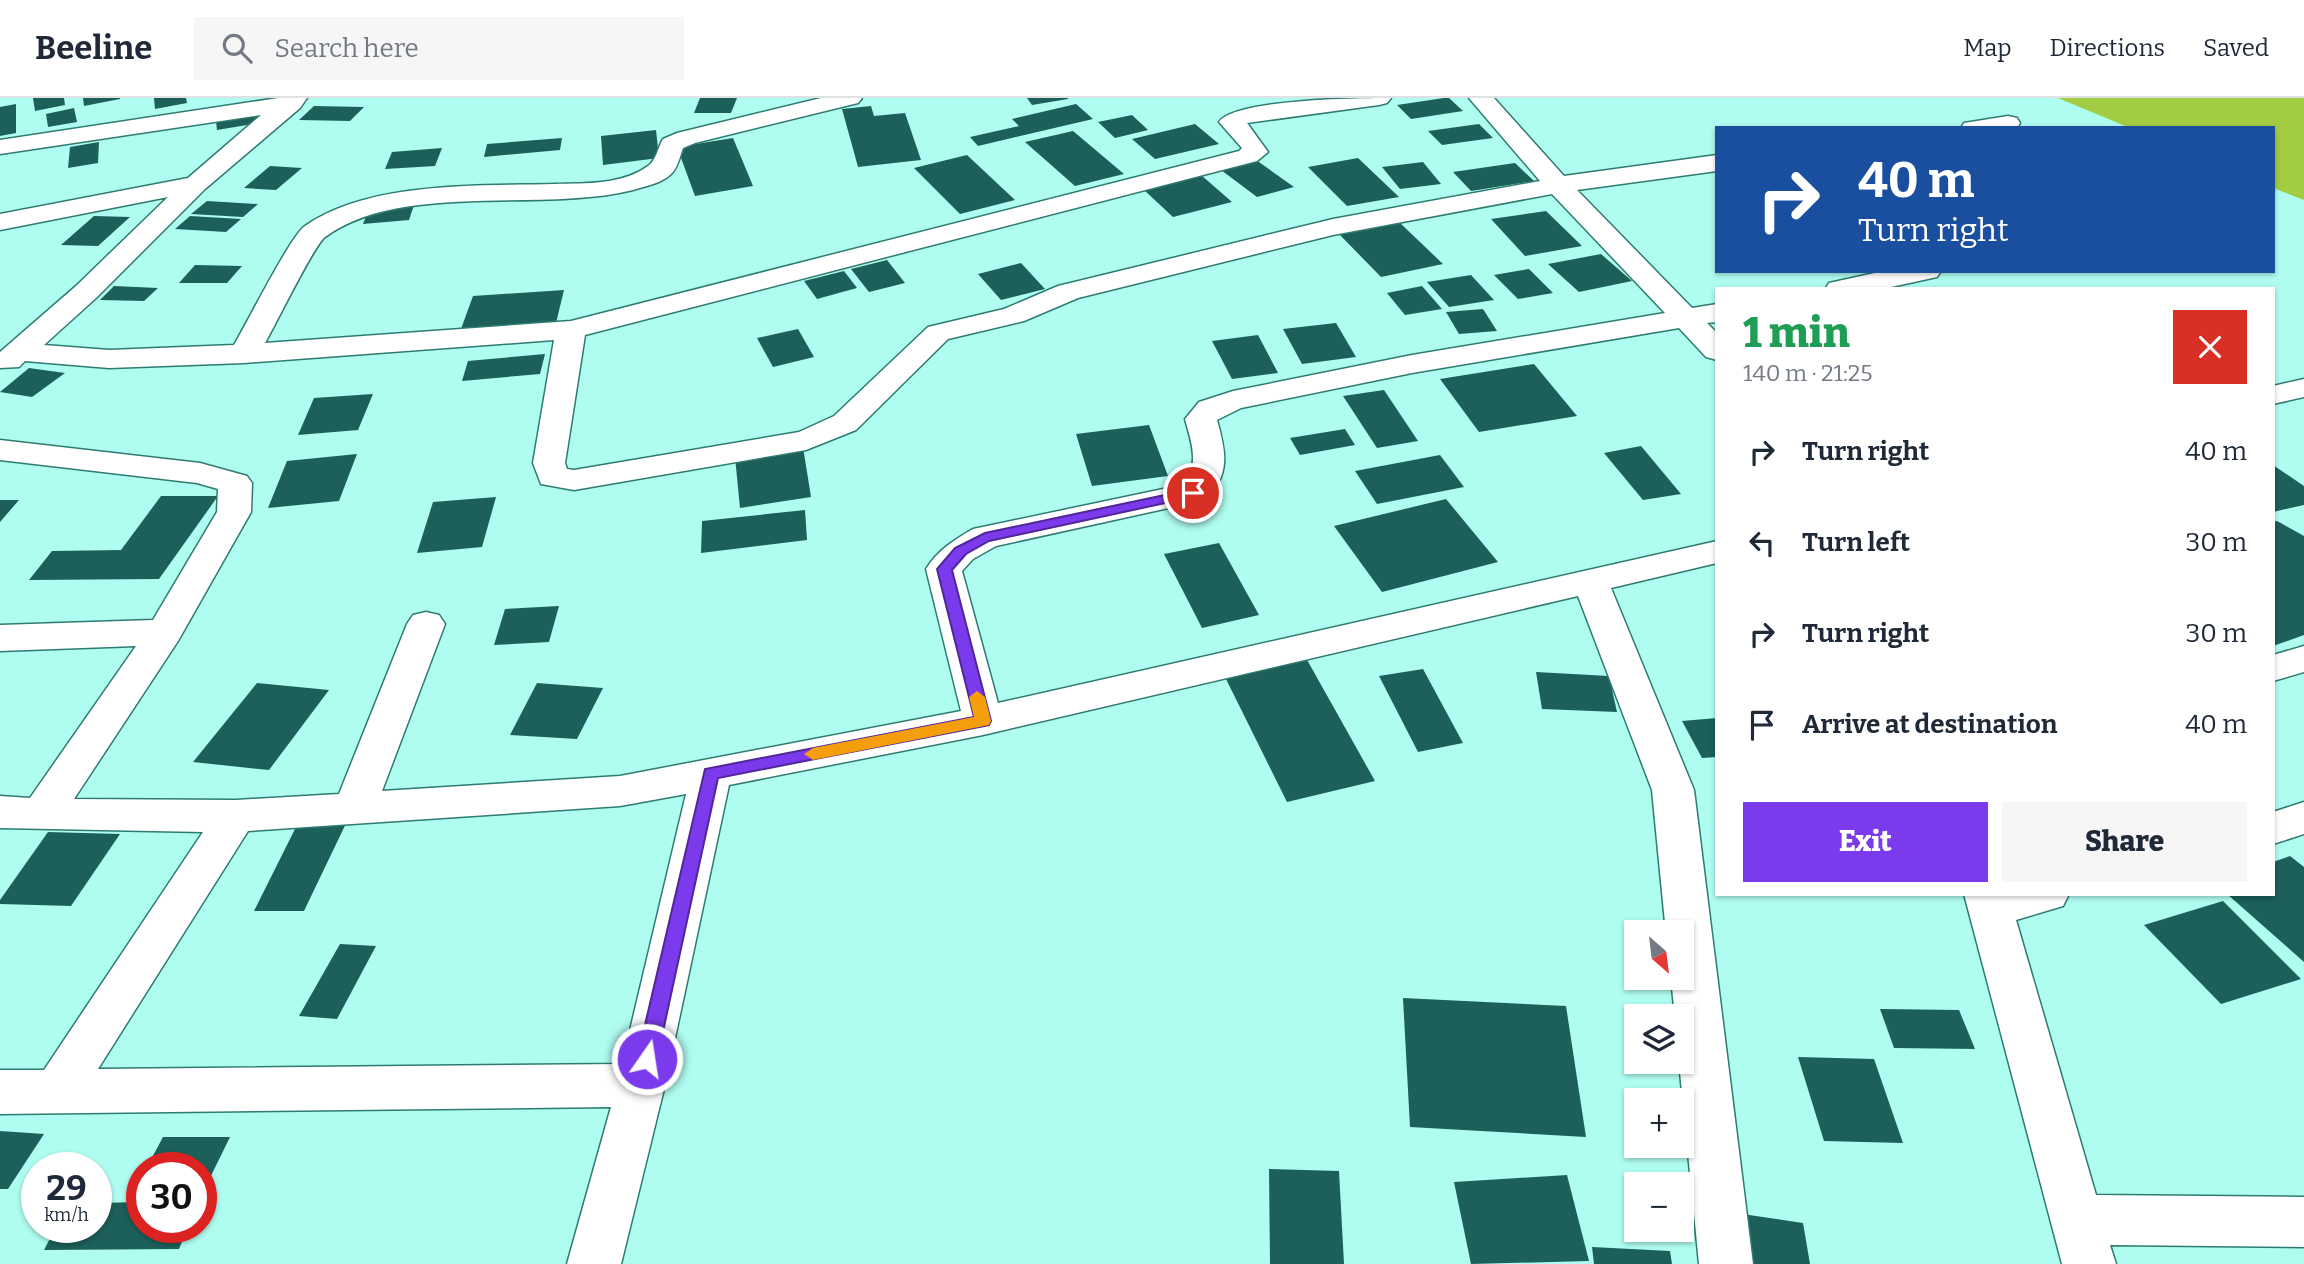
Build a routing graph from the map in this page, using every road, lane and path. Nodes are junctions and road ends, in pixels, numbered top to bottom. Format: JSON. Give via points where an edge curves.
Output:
{"nodes":[{"id":1,"x":850,"y":98,"type":"edge"},
{"id":2,"x":1378,"y":98,"type":"edge"},
{"id":3,"x":1481,"y":98,"type":"edge"},
{"id":4,"x":293,"y":100,"type":"edge"},
{"id":5,"x":2008,"y":123,"type":"dead end"},
{"id":6,"x":1987,"y":126,"type":"edge"},
{"id":7,"x":0,"y":147,"type":"edge"},
{"id":8,"x":1715,"y":163,"type":"edge"},
{"id":9,"x":195,"y":184,"type":"junction"},
{"id":10,"x":1558,"y":185,"type":"junction"},
{"id":11,"x":0,"y":222,"type":"edge"},
{"id":12,"x":1917,"y":273,"type":"edge"},
{"id":13,"x":1849,"y":287,"type":"edge"},
{"id":14,"x":1701,"y":316,"type":"edge"},
{"id":15,"x":571,"y":330,"type":"junction"},
{"id":16,"x":1715,"y":347,"type":"edge"},
{"id":17,"x":244,"y":354,"type":"junction"},
{"id":18,"x":11,"y":359,"type":"edge"},
{"id":19,"x":2304,"y":388,"type":"edge"},
{"id":20,"x":2275,"y":395,"type":"edge"},
{"id":21,"x":0,"y":450,"type":"edge"},
{"id":22,"x":1715,"y":552,"type":"edge"},
{"id":23,"x":1590,"y":580,"type":"junction"},
{"id":24,"x":426,"y":624,"type":"dead end"},
{"id":25,"x":165,"y":632,"type":"junction"},
{"id":26,"x":0,"y":638,"type":"edge"},
{"id":27,"x":2304,"y":659,"type":"edge"},
{"id":28,"x":2275,"y":667,"type":"edge"},
{"id":29,"x":983,"y":721,"type":"junction"},
{"id":30,"x":711,"y":773,"type":"junction"},
{"id":31,"x":354,"y":808,"type":"junction"},
{"id":32,"x":0,"y":812,"type":"edge"},
{"id":33,"x":41,"y":816,"type":"junction"},
{"id":34,"x":236,"y":816,"type":"junction"},
{"id":35,"x":2304,"y":818,"type":"edge"},
{"id":36,"x":2275,"y":827,"type":"edge"},
{"id":37,"x":2032,"y":896,"type":"edge"},
{"id":38,"x":1987,"y":902,"type":"edge"},
{"id":39,"x":641,"y":1085,"type":"junction"},
{"id":40,"x":57,"y":1091,"type":"junction"},
{"id":41,"x":0,"y":1092,"type":"edge"},
{"id":42,"x":2304,"y":1222,"type":"edge"},
{"id":43,"x":2082,"y":1242,"type":"edge"},
{"id":44,"x":594,"y":1264,"type":"edge"},
{"id":45,"x":1726,"y":1264,"type":"edge"}],
"edges":[{"from":1,"to":17,"type":"street","via":[[686,138],[672,144],[662,169],[644,179],[601,190],[447,195],[393,201],[340,218],[313,233]]},
{"from":2,"to":15,"type":"street","via":[[1241,117],[1231,122],[1254,146],[1256,152],[1248,156]]},
{"from":3,"to":10,"type":"street"},
{"from":4,"to":7,"type":"street"},
{"from":4,"to":9,"type":"street"},
{"from":5,"to":6,"type":"street"},
{"from":8,"to":10,"type":"street"},
{"from":9,"to":11,"type":"street"},
{"from":9,"to":18,"type":"street"},
{"from":10,"to":14,"type":"street"},
{"from":10,"to":15,"type":"street","via":[[1333,227],[1068,292],[1014,315],[938,333],[845,423],[830,431],[806,440],[574,480],[553,477],[550,463]]},
{"from":12,"to":13,"type":"street"},
{"from":14,"to":16,"type":"street"},
{"from":14,"to":29,"type":"street","via":[[1412,364],[1233,400],[1210,409],[1201,419],[1212,465],[1205,484],[1193,493],[985,537],[961,551],[944,569]]},
{"from":15,"to":17,"type":"street"},
{"from":17,"to":18,"type":"street"},
{"from":19,"to":20,"type":"street"},
{"from":21,"to":25,"type":"street","via":[[200,473],[235,483],[234,512]]},
{"from":22,"to":23,"type":"street"},
{"from":23,"to":29,"type":"street"},
{"from":23,"to":45,"type":"street","via":[[1673,790]]},
{"from":24,"to":31,"type":"street"},
{"from":25,"to":26,"type":"street"},
{"from":25,"to":33,"type":"street"},
{"from":27,"to":28,"type":"street"},
{"from":29,"to":30,"type":"street"},
{"from":30,"to":31,"type":"street","via":[[620,790]]},
{"from":30,"to":39,"type":"street"},
{"from":31,"to":34,"type":"street"},
{"from":32,"to":33,"type":"street"},
{"from":33,"to":34,"type":"street"},
{"from":34,"to":40,"type":"street"},
{"from":35,"to":36,"type":"street"},
{"from":37,"to":38,"type":"street"},
{"from":38,"to":43,"type":"street"},
{"from":39,"to":40,"type":"street"},
{"from":39,"to":44,"type":"street"},
{"from":40,"to":41,"type":"street"},
{"from":42,"to":43,"type":"street"}]}
